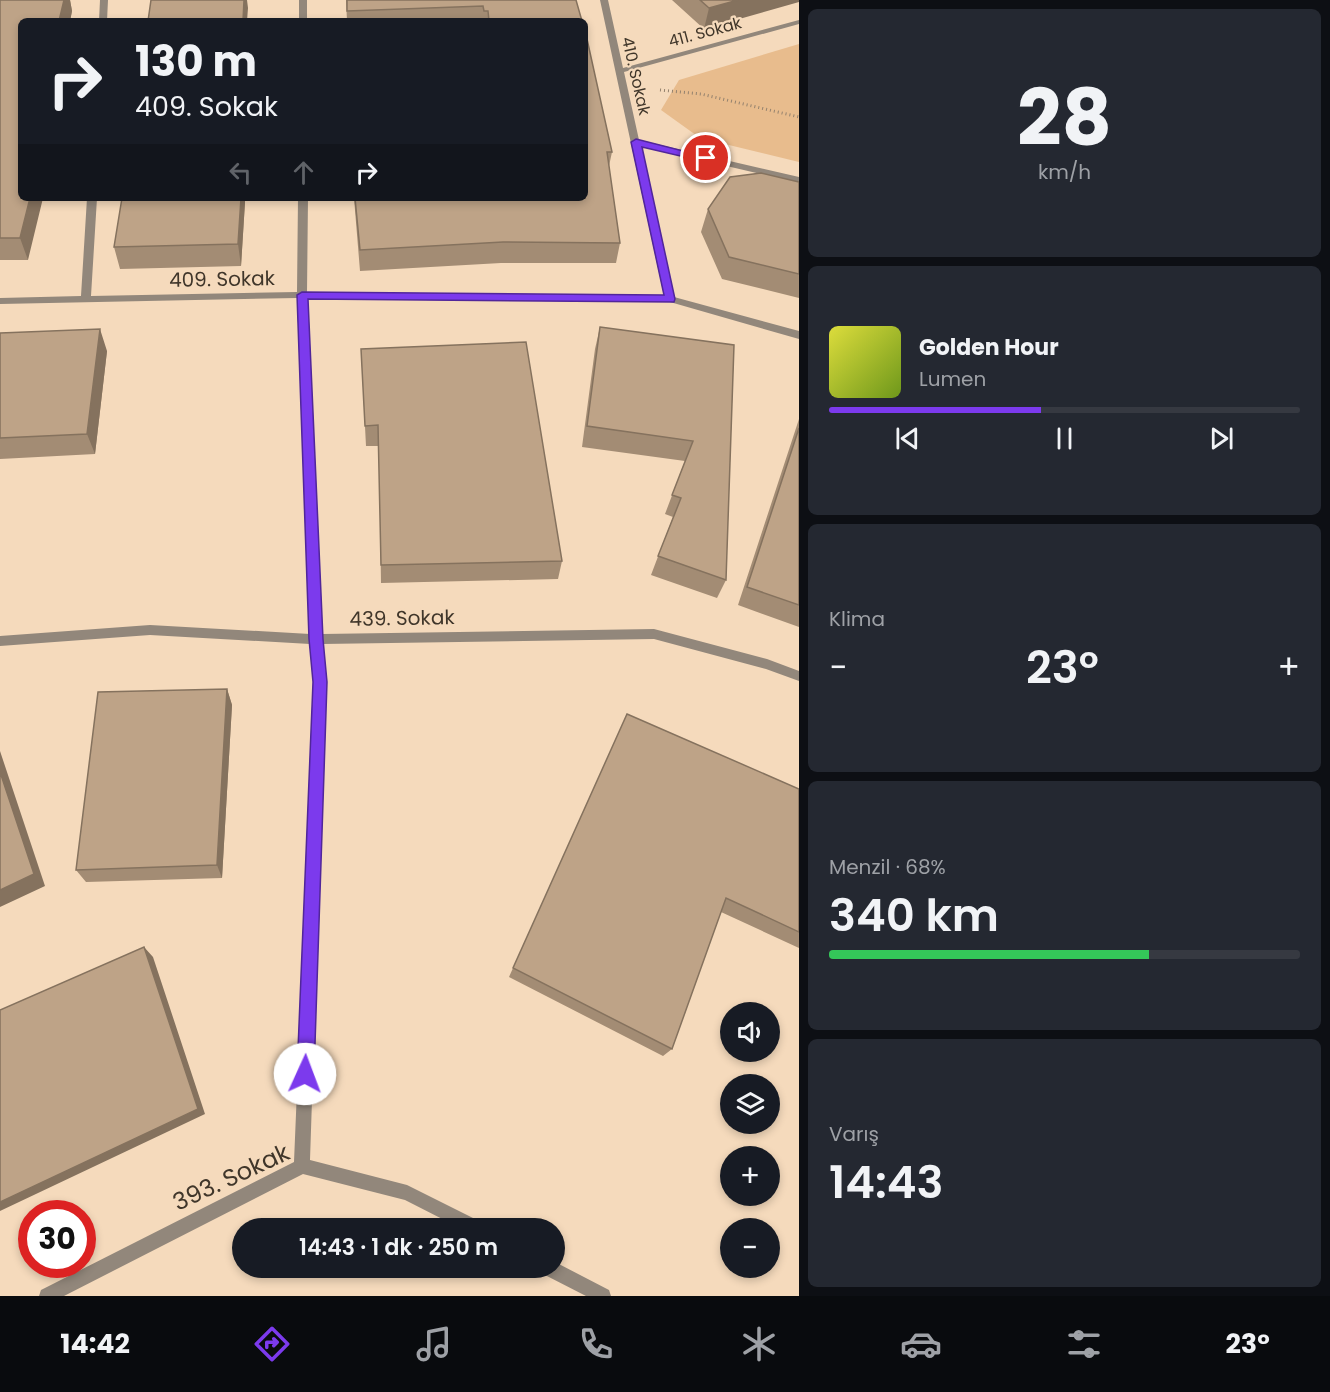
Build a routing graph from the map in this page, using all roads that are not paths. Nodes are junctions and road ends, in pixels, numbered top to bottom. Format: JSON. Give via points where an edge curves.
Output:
{"nodes":[{"id":1,"x":104,"y":0,"type":"edge"},
{"id":2,"x":303,"y":0,"type":"edge"},
{"id":3,"x":604,"y":0,"type":"edge"},
{"id":4,"x":103,"y":18,"type":"edge"},
{"id":5,"x":303,"y":18,"type":"edge"},
{"id":6,"x":799,"y":22,"type":"edge"},
{"id":7,"x":620,"y":71,"type":"junction"},
{"id":8,"x":636,"y":142,"type":"junction"},
{"id":9,"x":799,"y":180,"type":"edge"},
{"id":10,"x":92,"y":201,"type":"edge"},
{"id":11,"x":303,"y":201,"type":"edge"},
{"id":12,"x":302,"y":295,"type":"junction"},
{"id":13,"x":86,"y":299,"type":"junction"},
{"id":14,"x":670,"y":299,"type":"junction"},
{"id":15,"x":0,"y":301,"type":"edge"},
{"id":16,"x":799,"y":334,"type":"edge"},
{"id":17,"x":316,"y":639,"type":"junction"},
{"id":18,"x":0,"y":641,"type":"edge"},
{"id":19,"x":799,"y":676,"type":"edge"},
{"id":20,"x":302,"y":1166,"type":"junction"},
{"id":21,"x":456,"y":1218,"type":"edge"},
{"id":22,"x":565,"y":1276,"type":"edge"},
{"id":23,"x":47,"y":1296,"type":"edge"},
{"id":24,"x":603,"y":1296,"type":"edge"}],
"edges":[{"from":1,"to":4,"type":"street"},
{"from":2,"to":5,"type":"street"},
{"from":3,"to":7,"type":"street","name":"410. Sokak"},
{"from":6,"to":7,"type":"street","name":"411. Sokak"},
{"from":7,"to":8,"type":"street","name":"410. Sokak"},
{"from":8,"to":9,"type":"street"},
{"from":8,"to":14,"type":"street","name":"410. Sokak"},
{"from":10,"to":13,"type":"street"},
{"from":11,"to":12,"type":"street"},
{"from":12,"to":13,"type":"street","name":"409. Sokak"},
{"from":12,"to":14,"type":"street","name":"409. Sokak"},
{"from":12,"to":17,"type":"street"},
{"from":13,"to":15,"type":"street","name":"409. Sokak"},
{"from":14,"to":16,"type":"street","name":"409. Sokak"},
{"from":17,"to":18,"type":"street","name":"439. Sokak","via":[[150,630]]},
{"from":17,"to":19,"type":"street","name":"439. Sokak","via":[[654,634]]},
{"from":17,"to":20,"type":"street","via":[[320,682]]},
{"from":20,"to":21,"type":"street","name":"393. Sokak","via":[[407,1193]]},
{"from":20,"to":23,"type":"street","name":"393. Sokak"},
{"from":22,"to":24,"type":"street"}]}
